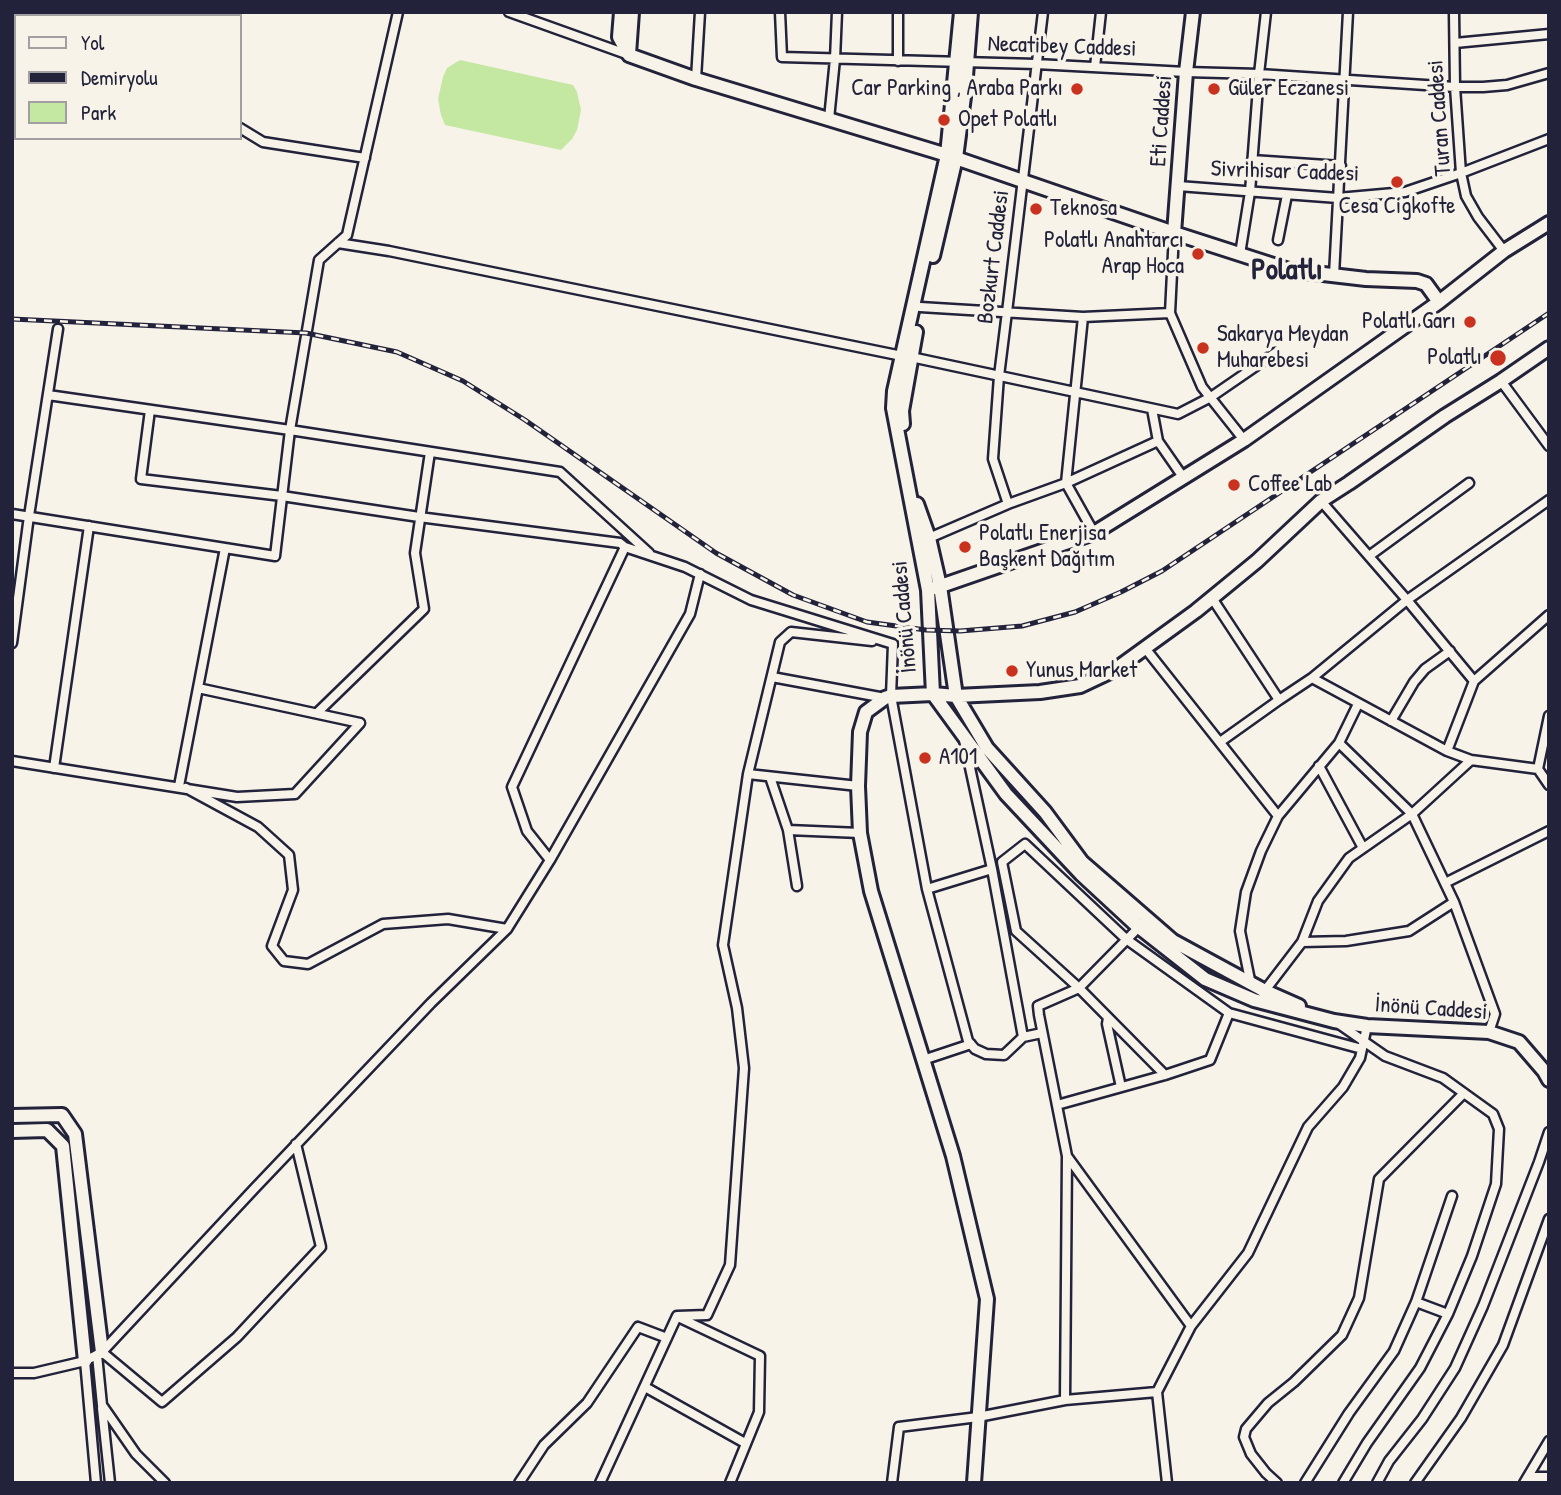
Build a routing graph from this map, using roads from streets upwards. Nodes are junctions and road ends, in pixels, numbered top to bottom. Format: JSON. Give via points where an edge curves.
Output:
{"nodes":[{"id":1,"x":398,"y":12,"type":"edge"},
{"id":2,"x":509,"y":12,"type":"edge"},
{"id":3,"x":621,"y":12,"type":"edge"},
{"id":4,"x":632,"y":12,"type":"edge"},
{"id":5,"x":700,"y":12,"type":"edge"},
{"id":6,"x":780,"y":12,"type":"edge"},
{"id":7,"x":837,"y":12,"type":"edge"},
{"id":8,"x":898,"y":12,"type":"edge"},
{"id":9,"x":961,"y":12,"type":"edge"},
{"id":10,"x":971,"y":12,"type":"edge"},
{"id":11,"x":1042,"y":12,"type":"edge"},
{"id":12,"x":1101,"y":12,"type":"edge"},
{"id":13,"x":1193,"y":12,"type":"edge"},
{"id":14,"x":1266,"y":12,"type":"edge"},
{"id":15,"x":1348,"y":12,"type":"edge"},
{"id":16,"x":1454,"y":12,"type":"edge"},
{"id":17,"x":1549,"y":34,"type":"edge"},
{"id":18,"x":1455,"y":43,"type":"junction"},
{"id":19,"x":629,"y":55,"type":"junction"},
{"id":20,"x":835,"y":59,"type":"junction"},
{"id":21,"x":898,"y":61,"type":"junction"},
{"id":22,"x":962,"y":63,"type":"junction"},
{"id":23,"x":1037,"y":64,"type":"junction"},
{"id":24,"x":1095,"y":67,"type":"junction"},
{"id":25,"x":1186,"y":72,"type":"junction"},
{"id":26,"x":1549,"y":73,"type":"edge"},
{"id":27,"x":1259,"y":74,"type":"junction"},
{"id":28,"x":696,"y":79,"type":"junction"},
{"id":29,"x":1345,"y":80,"type":"junction"},
{"id":30,"x":1455,"y":87,"type":"junction"},
{"id":31,"x":829,"y":118,"type":"junction"},
{"id":32,"x":242,"y":129,"type":"edge"},
{"id":33,"x":1549,"y":139,"type":"edge"},
{"id":34,"x":952,"y":157,"type":"junction"},
{"id":35,"x":365,"y":158,"type":"junction"},
{"id":36,"x":1252,"y":160,"type":"junction"},
{"id":37,"x":1340,"y":166,"type":"junction"},
{"id":38,"x":1461,"y":173,"type":"junction"},
{"id":39,"x":1023,"y":182,"type":"junction"},
{"id":40,"x":1178,"y":186,"type":"junction"},
{"id":41,"x":1250,"y":192,"type":"junction"},
{"id":42,"x":1287,"y":195,"type":"junction"},
{"id":43,"x":1338,"y":198,"type":"junction"},
{"id":44,"x":1549,"y":223,"type":"edge"},
{"id":45,"x":1174,"y":233,"type":"junction"},
{"id":46,"x":1278,"y":240,"type":"dead end"},
{"id":47,"x":338,"y":243,"type":"junction"},
{"id":48,"x":1504,"y":251,"type":"junction"},
{"id":49,"x":1240,"y":254,"type":"junction"},
{"id":50,"x":1334,"y":275,"type":"junction"},
{"id":51,"x":1439,"y":302,"type":"junction"},
{"id":52,"x":920,"y":307,"type":"junction"},
{"id":53,"x":1007,"y":312,"type":"junction"},
{"id":54,"x":1170,"y":313,"type":"junction"},
{"id":55,"x":1083,"y":317,"type":"junction"},
{"id":56,"x":58,"y":329,"type":"dead end"},
{"id":57,"x":1549,"y":348,"type":"edge"},
{"id":58,"x":1275,"y":353,"type":"dead end"},
{"id":59,"x":906,"y":356,"type":"junction"},
{"id":60,"x":999,"y":376,"type":"junction"},
{"id":61,"x":1502,"y":381,"type":"junction"},
{"id":62,"x":1075,"y":391,"type":"junction"},
{"id":63,"x":48,"y":395,"type":"junction"},
{"id":64,"x":1211,"y":397,"type":"junction"},
{"id":65,"x":1153,"y":409,"type":"junction"},
{"id":66,"x":149,"y":410,"type":"junction"},
{"id":67,"x":290,"y":430,"type":"junction"},
{"id":68,"x":1244,"y":440,"type":"junction"},
{"id":69,"x":1158,"y":441,"type":"junction"},
{"id":70,"x":1549,"y":446,"type":"edge"},
{"id":71,"x":430,"y":452,"type":"junction"},
{"id":72,"x":1183,"y":477,"type":"junction"},
{"id":73,"x":1066,"y":483,"type":"junction"},
{"id":74,"x":1469,"y":483,"type":"dead end"},
{"id":75,"x":282,"y":496,"type":"junction"},
{"id":76,"x":1321,"y":500,"type":"junction"},
{"id":77,"x":1549,"y":500,"type":"edge"},
{"id":78,"x":1008,"y":505,"type":"junction"},
{"id":79,"x":12,"y":514,"type":"edge"},
{"id":80,"x":29,"y":516,"type":"junction"},
{"id":81,"x":419,"y":517,"type":"junction"},
{"id":82,"x":89,"y":526,"type":"junction"},
{"id":83,"x":1094,"y":533,"type":"junction"},
{"id":84,"x":929,"y":538,"type":"junction"},
{"id":85,"x":625,"y":547,"type":"junction"},
{"id":86,"x":225,"y":548,"type":"junction"},
{"id":87,"x":652,"y":555,"type":"junction"},
{"id":88,"x":1369,"y":556,"type":"junction"},
{"id":89,"x":700,"y":574,"type":"junction"},
{"id":90,"x":934,"y":588,"type":"junction"},
{"id":91,"x":1212,"y":598,"type":"junction"},
{"id":92,"x":1407,"y":600,"type":"junction"},
{"id":93,"x":1549,"y":615,"type":"edge"},
{"id":94,"x":12,"y":643,"type":"edge"},
{"id":95,"x":893,"y":644,"type":"junction"},
{"id":96,"x":1146,"y":648,"type":"junction"},
{"id":97,"x":1450,"y":651,"type":"junction"},
{"id":98,"x":772,"y":677,"type":"junction"},
{"id":99,"x":1311,"y":678,"type":"junction"},
{"id":100,"x":1474,"y":681,"type":"junction"},
{"id":101,"x":198,"y":688,"type":"junction"},
{"id":102,"x":933,"y":694,"type":"junction"},
{"id":103,"x":956,"y":696,"type":"junction"},
{"id":104,"x":888,"y":697,"type":"junction"},
{"id":105,"x":1279,"y":701,"type":"junction"},
{"id":106,"x":1358,"y":704,"type":"junction"},
{"id":107,"x":317,"y":713,"type":"junction"},
{"id":108,"x":1549,"y":716,"type":"edge"},
{"id":109,"x":1391,"y":721,"type":"junction"},
{"id":110,"x":963,"y":735,"type":"junction"},
{"id":111,"x":1220,"y":742,"type":"junction"},
{"id":112,"x":1339,"y":743,"type":"junction"},
{"id":113,"x":1447,"y":751,"type":"junction"},
{"id":114,"x":12,"y":761,"type":"edge"},
{"id":115,"x":1471,"y":761,"type":"junction"},
{"id":116,"x":1320,"y":766,"type":"junction"},
{"id":117,"x":54,"y":768,"type":"junction"},
{"id":118,"x":1538,"y":769,"type":"junction"},
{"id":119,"x":748,"y":775,"type":"junction"},
{"id":120,"x":770,"y":777,"type":"junction"},
{"id":121,"x":1549,"y":785,"type":"edge"},
{"id":122,"x":858,"y":786,"type":"junction"},
{"id":123,"x":182,"y":787,"type":"junction"},
{"id":124,"x":1412,"y":814,"type":"junction"},
{"id":125,"x":1278,"y":816,"type":"junction"},
{"id":126,"x":788,"y":830,"type":"junction"},
{"id":127,"x":1549,"y":831,"type":"edge"},
{"id":128,"x":860,"y":833,"type":"junction"},
{"id":129,"x":1363,"y":848,"type":"junction"},
{"id":130,"x":550,"y":860,"type":"junction"},
{"id":131,"x":992,"y":869,"type":"junction"},
{"id":132,"x":1446,"y":883,"type":"junction"},
{"id":133,"x":797,"y":886,"type":"dead end"},
{"id":134,"x":927,"y":889,"type":"junction"},
{"id":135,"x":1454,"y":902,"type":"junction"},
{"id":136,"x":1139,"y":927,"type":"junction"},
{"id":137,"x":507,"y":929,"type":"junction"},
{"id":138,"x":1126,"y":939,"type":"junction"},
{"id":139,"x":1302,"y":942,"type":"junction"},
{"id":140,"x":1251,"y":983,"type":"junction"},
{"id":141,"x":1079,"y":988,"type":"junction"},
{"id":142,"x":1265,"y":991,"type":"junction"},
{"id":143,"x":1254,"y":1000,"type":"junction"},
{"id":144,"x":1230,"y":1013,"type":"junction"},
{"id":145,"x":1108,"y":1018,"type":"junction"},
{"id":146,"x":1335,"y":1021,"type":"junction"},
{"id":147,"x":1367,"y":1026,"type":"junction"},
{"id":148,"x":1489,"y":1032,"type":"junction"},
{"id":149,"x":1042,"y":1033,"type":"junction"},
{"id":150,"x":1023,"y":1037,"type":"junction"},
{"id":151,"x":971,"y":1044,"type":"junction"},
{"id":152,"x":1363,"y":1045,"type":"junction"},
{"id":153,"x":923,"y":1060,"type":"junction"},
{"id":154,"x":1165,"y":1075,"type":"junction"},
{"id":155,"x":1549,"y":1080,"type":"edge"},
{"id":156,"x":1121,"y":1087,"type":"junction"},
{"id":157,"x":1464,"y":1093,"type":"junction"},
{"id":158,"x":1057,"y":1105,"type":"junction"},
{"id":159,"x":12,"y":1116,"type":"edge"},
{"id":160,"x":12,"y":1130,"type":"edge"},
{"id":161,"x":1549,"y":1132,"type":"edge"},
{"id":162,"x":296,"y":1144,"type":"junction"},
{"id":163,"x":1067,"y":1156,"type":"junction"},
{"id":164,"x":1452,"y":1196,"type":"dead end"},
{"id":165,"x":1549,"y":1219,"type":"edge"},
{"id":166,"x":1416,"y":1302,"type":"junction"},
{"id":167,"x":1448,"y":1314,"type":"junction"},
{"id":168,"x":677,"y":1316,"type":"junction"},
{"id":169,"x":1191,"y":1326,"type":"junction"},
{"id":170,"x":667,"y":1338,"type":"junction"},
{"id":171,"x":100,"y":1354,"type":"junction"},
{"id":172,"x":85,"y":1361,"type":"junction"},
{"id":173,"x":12,"y":1373,"type":"edge"},
{"id":174,"x":645,"y":1387,"type":"junction"},
{"id":175,"x":1157,"y":1392,"type":"junction"},
{"id":176,"x":1065,"y":1400,"type":"junction"},
{"id":177,"x":102,"y":1405,"type":"junction"},
{"id":178,"x":978,"y":1417,"type":"junction"},
{"id":179,"x":1549,"y":1441,"type":"edge"},
{"id":180,"x":746,"y":1443,"type":"junction"},
{"id":181,"x":1543,"y":1479,"type":"edge"},
{"id":182,"x":1526,"y":1480,"type":"edge"},
{"id":183,"x":96,"y":1483,"type":"edge"},
{"id":184,"x":110,"y":1483,"type":"edge"},
{"id":185,"x":165,"y":1483,"type":"edge"},
{"id":186,"x":519,"y":1483,"type":"edge"},
{"id":187,"x":600,"y":1483,"type":"edge"},
{"id":188,"x":730,"y":1483,"type":"edge"},
{"id":189,"x":892,"y":1483,"type":"edge"},
{"id":190,"x":974,"y":1483,"type":"edge"},
{"id":191,"x":1167,"y":1483,"type":"edge"},
{"id":192,"x":1277,"y":1483,"type":"edge"},
{"id":193,"x":1305,"y":1483,"type":"edge"},
{"id":194,"x":1343,"y":1483,"type":"edge"},
{"id":195,"x":1377,"y":1483,"type":"edge"},
{"id":196,"x":1415,"y":1483,"type":"edge"}],
"edges":[{"from":1,"to":35,"type":"street"},
{"from":2,"to":19,"type":"street"},
{"from":3,"to":19,"type":"street","via":[[619,37]]},
{"from":4,"to":19,"type":"street"},
{"from":5,"to":28,"type":"street"},
{"from":6,"to":20,"type":"street","name":"Necatibey Caddesi","via":[[782,57]]},
{"from":7,"to":20,"type":"street"},
{"from":8,"to":21,"type":"street"},
{"from":9,"to":22,"type":"street","name":"İnönü Caddesi"},
{"from":10,"to":22,"type":"street","name":"İnönü Caddesi"},
{"from":11,"to":23,"type":"street","name":"Bozkurt Caddesi"},
{"from":12,"to":24,"type":"street"},
{"from":13,"to":25,"type":"street","name":"Eti Caddesi"},
{"from":14,"to":27,"type":"street"},
{"from":15,"to":29,"type":"street"},
{"from":16,"to":18,"type":"street","name":"Turan Caddesi"},
{"from":17,"to":18,"type":"street"},
{"from":18,"to":30,"type":"street","name":"Turan Caddesi"},
{"from":19,"to":28,"type":"street"},
{"from":20,"to":21,"type":"street","name":"Necatibey Caddesi"},
{"from":20,"to":31,"type":"street"},
{"from":21,"to":22,"type":"street","name":"Necatibey Caddesi"},
{"from":22,"to":23,"type":"street","name":"Necatibey Caddesi"},
{"from":22,"to":34,"type":"street","name":"İnönü Caddesi"},
{"from":23,"to":24,"type":"street","name":"Necatibey Caddesi"},
{"from":23,"to":39,"type":"street","name":"Bozkurt Caddesi"},
{"from":24,"to":25,"type":"street","name":"Necatibey Caddesi"},
{"from":25,"to":27,"type":"street","name":"Necatibey Caddesi"},
{"from":25,"to":40,"type":"street","name":"Eti Caddesi"},
{"from":26,"to":30,"type":"street","name":"Necatibey Caddesi","via":[[1507,85]]},
{"from":27,"to":29,"type":"street","name":"Necatibey Caddesi"},
{"from":27,"to":36,"type":"street"},
{"from":28,"to":31,"type":"street"},
{"from":29,"to":30,"type":"street","name":"Necatibey Caddesi"},
{"from":29,"to":37,"type":"street"},
{"from":30,"to":38,"type":"street","name":"Turan Caddesi"},
{"from":31,"to":34,"type":"street"},
{"from":32,"to":35,"type":"street","via":[[262,142]]},
{"from":33,"to":38,"type":"street","name":"Sivrihisar Caddesi"},
{"from":34,"to":39,"type":"street"},
{"from":34,"to":52,"type":"street","name":"İnönü Caddesi"},
{"from":34,"to":59,"type":"street","name":"İnönü Caddesi"},
{"from":35,"to":47,"type":"street","via":[[347,235]]},
{"from":36,"to":37,"type":"street"},
{"from":36,"to":41,"type":"street"},
{"from":37,"to":43,"type":"street"},
{"from":38,"to":43,"type":"street","name":"Sivrihisar Caddesi","via":[[1405,192]]},
{"from":38,"to":48,"type":"street","name":"Turan Caddesi","via":[[1466,196]]},
{"from":39,"to":45,"type":"street"},
{"from":39,"to":53,"type":"street","name":"Bozkurt Caddesi"},
{"from":40,"to":41,"type":"street","name":"Sivrihisar Caddesi"},
{"from":40,"to":45,"type":"street","name":"Eti Caddesi"},
{"from":41,"to":42,"type":"street","name":"Sivrihisar Caddesi"},
{"from":41,"to":49,"type":"street"},
{"from":42,"to":43,"type":"street","name":"Sivrihisar Caddesi"},
{"from":42,"to":46,"type":"street"},
{"from":43,"to":50,"type":"street"},
{"from":44,"to":48,"type":"street"},
{"from":45,"to":49,"type":"street"},
{"from":45,"to":54,"type":"street"},
{"from":47,"to":59,"type":"street"},
{"from":47,"to":67,"type":"street","via":[[319,260]]},
{"from":48,"to":51,"type":"street"},
{"from":49,"to":50,"type":"street","via":[[1289,270]]},
{"from":50,"to":51,"type":"street","via":[[1417,281],[1426,284]]},
{"from":51,"to":68,"type":"street"},
{"from":52,"to":53,"type":"street"},
{"from":52,"to":59,"type":"street","name":"İnönü Caddesi"},
{"from":53,"to":55,"type":"street"},
{"from":53,"to":60,"type":"street","name":"Bozkurt Caddesi"},
{"from":54,"to":55,"type":"street"},
{"from":54,"to":64,"type":"street","via":[[1202,387]]},
{"from":55,"to":62,"type":"street"},
{"from":56,"to":63,"type":"street"},
{"from":57,"to":61,"type":"street"},
{"from":58,"to":64,"type":"street"},
{"from":59,"to":60,"type":"street"},
{"from":59,"to":84,"type":"street","name":"İnönü Caddesi","via":[[901,411],[914,494]]},
{"from":59,"to":90,"type":"street","name":"İnönü Caddesi","via":[[893,408]]},
{"from":60,"to":62,"type":"street"},
{"from":60,"to":78,"type":"street","name":"Bozkurt Caddesi","via":[[993,459]]},
{"from":61,"to":70,"type":"street"},
{"from":61,"to":76,"type":"street"},
{"from":62,"to":65,"type":"street"},
{"from":62,"to":73,"type":"street"},
{"from":63,"to":66,"type":"street"},
{"from":63,"to":80,"type":"street"},
{"from":64,"to":65,"type":"street","via":[[1178,414]]},
{"from":64,"to":68,"type":"street"},
{"from":65,"to":69,"type":"street"},
{"from":66,"to":67,"type":"street"},
{"from":66,"to":75,"type":"street","via":[[141,479]]},
{"from":67,"to":71,"type":"street"},
{"from":67,"to":75,"type":"street"},
{"from":68,"to":72,"type":"street"},
{"from":69,"to":72,"type":"street"},
{"from":69,"to":73,"type":"street"},
{"from":71,"to":81,"type":"street"},
{"from":71,"to":87,"type":"street","via":[[560,472]]},
{"from":72,"to":83,"type":"street"},
{"from":73,"to":78,"type":"street"},
{"from":73,"to":83,"type":"street"},
{"from":74,"to":88,"type":"street"},
{"from":75,"to":81,"type":"street"},
{"from":75,"to":86,"type":"street","via":[[275,556]]},
{"from":76,"to":88,"type":"street"},
{"from":76,"to":91,"type":"street"},
{"from":77,"to":92,"type":"street"},
{"from":78,"to":84,"type":"street"},
{"from":79,"to":80,"type":"street"},
{"from":80,"to":82,"type":"street"},
{"from":80,"to":94,"type":"street"},
{"from":81,"to":85,"type":"street"},
{"from":81,"to":107,"type":"street","via":[[415,553],[424,610]]},
{"from":82,"to":86,"type":"street"},
{"from":82,"to":117,"type":"street"},
{"from":83,"to":90,"type":"street"},
{"from":84,"to":90,"type":"street","name":"İnönü Caddesi"},
{"from":85,"to":87,"type":"street"},
{"from":85,"to":130,"type":"street","via":[[512,787],[527,831]]},
{"from":86,"to":101,"type":"street"},
{"from":87,"to":89,"type":"street"},
{"from":88,"to":92,"type":"street"},
{"from":89,"to":95,"type":"street","via":[[751,600]]},
{"from":89,"to":130,"type":"street","via":[[690,614]]},
{"from":90,"to":102,"type":"street","name":"İnönü Caddesi"},
{"from":90,"to":103,"type":"street","name":"İnönü Caddesi"},
{"from":91,"to":96,"type":"street"},
{"from":91,"to":105,"type":"street"},
{"from":92,"to":97,"type":"street"},
{"from":92,"to":99,"type":"street"},
{"from":93,"to":100,"type":"street"},
{"from":95,"to":98,"type":"street","via":[[791,632],[780,642]]},
{"from":95,"to":104,"type":"street"},
{"from":96,"to":103,"type":"street","via":[[1080,686]]},
{"from":96,"to":111,"type":"street"},
{"from":97,"to":100,"type":"street"},
{"from":97,"to":109,"type":"street","via":[[1425,669]]},
{"from":98,"to":104,"type":"street"},
{"from":98,"to":119,"type":"street"},
{"from":99,"to":105,"type":"street"},
{"from":99,"to":106,"type":"street"},
{"from":100,"to":113,"type":"street"},
{"from":101,"to":107,"type":"street"},
{"from":101,"to":123,"type":"street"},
{"from":102,"to":103,"type":"street"},
{"from":102,"to":104,"type":"street"},
{"from":102,"to":110,"type":"street","name":"İnönü Caddesi"},
{"from":103,"to":140,"type":"street","name":"İnönü Caddesi","via":[[987,748],[1045,812],[1082,862],[1173,941]]},
{"from":104,"to":122,"type":"street","via":[[866,712],[860,732]]},
{"from":104,"to":134,"type":"street"},
{"from":105,"to":111,"type":"street"},
{"from":106,"to":109,"type":"street"},
{"from":106,"to":112,"type":"street"},
{"from":107,"to":123,"type":"street","via":[[360,723],[295,794],[237,797]]},
{"from":108,"to":118,"type":"street"},
{"from":109,"to":113,"type":"street"},
{"from":110,"to":131,"type":"street"},
{"from":110,"to":136,"type":"street","name":"İnönü Caddesi","via":[[1006,794],[1081,874]]},
{"from":111,"to":125,"type":"street"},
{"from":112,"to":116,"type":"street"},
{"from":112,"to":124,"type":"street"},
{"from":113,"to":115,"type":"street"},
{"from":114,"to":117,"type":"street"},
{"from":115,"to":118,"type":"street"},
{"from":115,"to":124,"type":"street"},
{"from":116,"to":125,"type":"street"},
{"from":116,"to":129,"type":"street"},
{"from":117,"to":123,"type":"street"},
{"from":118,"to":121,"type":"street"},
{"from":119,"to":120,"type":"street"},
{"from":119,"to":168,"type":"street","via":[[723,945],[744,1068],[730,1265],[706,1315]]},
{"from":120,"to":122,"type":"street"},
{"from":120,"to":126,"type":"street"},
{"from":122,"to":128,"type":"street"},
{"from":123,"to":137,"type":"street","via":[[258,827],[289,855],[293,890],[272,947],[284,961],[308,964],[383,924],[449,919]]},
{"from":124,"to":129,"type":"street"},
{"from":124,"to":132,"type":"street"},
{"from":125,"to":140,"type":"street","via":[[1246,892],[1240,932]]},
{"from":126,"to":128,"type":"street"},
{"from":126,"to":133,"type":"street"},
{"from":127,"to":132,"type":"street"},
{"from":128,"to":153,"type":"street","via":[[871,891]]},
{"from":129,"to":139,"type":"street","via":[[1349,858],[1318,901]]},
{"from":130,"to":137,"type":"street"},
{"from":131,"to":134,"type":"street"},
{"from":131,"to":150,"type":"street"},
{"from":132,"to":135,"type":"street"},
{"from":134,"to":151,"type":"street"},
{"from":135,"to":139,"type":"street","via":[[1409,931],[1346,941]]},
{"from":135,"to":148,"type":"street","via":[[1495,1014]]},
{"from":136,"to":138,"type":"street"},
{"from":136,"to":143,"type":"street","name":"İnönü Caddesi","via":[[1205,979]]},
{"from":137,"to":162,"type":"street"},
{"from":138,"to":141,"type":"street"},
{"from":138,"to":141,"type":"street","via":[[1025,844],[1002,862],[1016,931]]},
{"from":138,"to":144,"type":"street"},
{"from":139,"to":142,"type":"street"},
{"from":140,"to":142,"type":"street","name":"İnönü Caddesi"},
{"from":140,"to":143,"type":"street"},
{"from":141,"to":145,"type":"street"},
{"from":141,"to":149,"type":"street","via":[[1038,1006]]},
{"from":142,"to":143,"type":"street"},
{"from":142,"to":146,"type":"street","name":"İnönü Caddesi"},
{"from":143,"to":146,"type":"street","name":"İnönü Caddesi"},
{"from":144,"to":152,"type":"street"},
{"from":144,"to":154,"type":"street","via":[[1210,1060]]},
{"from":145,"to":154,"type":"street"},
{"from":145,"to":156,"type":"street"},
{"from":146,"to":147,"type":"street","name":"İnönü Caddesi"},
{"from":146,"to":152,"type":"street"},
{"from":147,"to":148,"type":"street","name":"İnönü Caddesi"},
{"from":147,"to":152,"type":"street"},
{"from":148,"to":155,"type":"street","name":"İnönü Caddesi","via":[[1519,1042]]},
{"from":149,"to":150,"type":"street"},
{"from":149,"to":158,"type":"street"},
{"from":150,"to":151,"type":"street","via":[[1004,1055],[986,1054]]},
{"from":151,"to":153,"type":"street"},
{"from":152,"to":157,"type":"street","via":[[1443,1078]]},
{"from":152,"to":169,"type":"street","via":[[1343,1087],[1308,1127],[1248,1253]]},
{"from":153,"to":178,"type":"street","via":[[953,1156],[987,1299]]},
{"from":154,"to":156,"type":"street"},
{"from":156,"to":158,"type":"street"},
{"from":157,"to":167,"type":"street","via":[[1493,1114],[1499,1129],[1496,1184]]},
{"from":157,"to":192,"type":"street","via":[[1379,1179],[1359,1298],[1342,1335],[1246,1429],[1244,1437],[1251,1454]]},
{"from":158,"to":163,"type":"street"},
{"from":159,"to":171,"type":"street","via":[[62,1115],[75,1134]]},
{"from":160,"to":172,"type":"street","via":[[47,1130],[63,1146]]},
{"from":161,"to":195,"type":"street","via":[[1455,1368]]},
{"from":162,"to":171,"type":"street"},
{"from":162,"to":171,"type":"street","via":[[321,1247],[312,1257],[237,1337],[162,1402]]},
{"from":163,"to":169,"type":"street"},
{"from":163,"to":176,"type":"street"},
{"from":164,"to":166,"type":"street"},
{"from":165,"to":196,"type":"street","via":[[1503,1345],[1461,1418]]},
{"from":166,"to":167,"type":"street"},
{"from":166,"to":193,"type":"street","via":[[1394,1351]]},
{"from":167,"to":194,"type":"street","via":[[1420,1368]]},
{"from":168,"to":170,"type":"street"},
{"from":168,"to":180,"type":"street","via":[[760,1356],[759,1412]]},
{"from":169,"to":175,"type":"street"},
{"from":170,"to":174,"type":"street"},
{"from":170,"to":186,"type":"street","via":[[638,1327],[587,1403],[544,1446]]},
{"from":171,"to":172,"type":"street"},
{"from":171,"to":177,"type":"street"},
{"from":172,"to":173,"type":"street","via":[[34,1373]]},
{"from":172,"to":183,"type":"street"},
{"from":174,"to":180,"type":"street"},
{"from":174,"to":187,"type":"street"},
{"from":175,"to":176,"type":"street"},
{"from":175,"to":191,"type":"street"},
{"from":176,"to":178,"type":"street"},
{"from":177,"to":184,"type":"street"},
{"from":177,"to":185,"type":"street","via":[[136,1454]]},
{"from":178,"to":189,"type":"street","via":[[899,1427]]},
{"from":178,"to":190,"type":"street"},
{"from":179,"to":182,"type":"street"},
{"from":180,"to":188,"type":"street"},
{"from":181,"to":182,"type":"street"}]}
